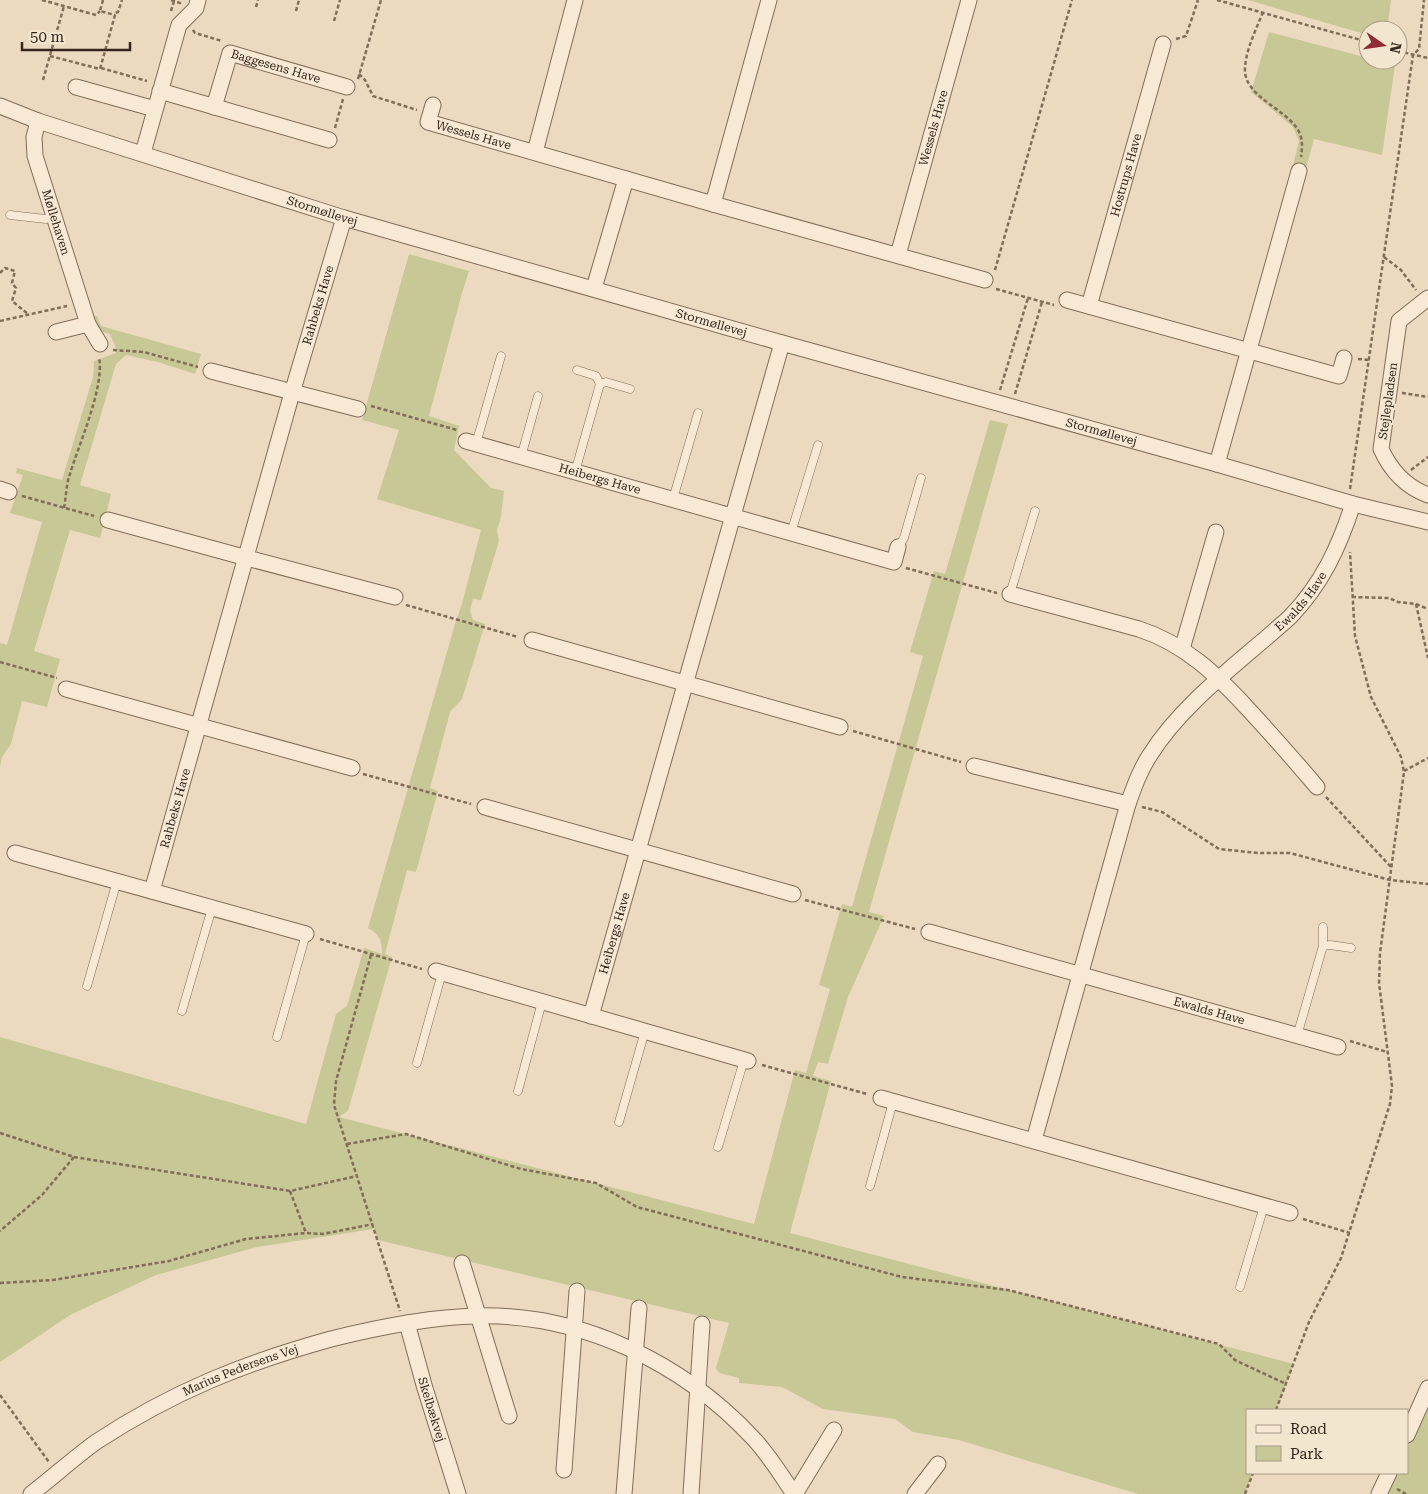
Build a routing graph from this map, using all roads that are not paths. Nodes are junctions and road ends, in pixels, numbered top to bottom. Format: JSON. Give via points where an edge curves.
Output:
{"nodes":[{"id":1,"x":198,"y":0,"type":"edge"},
{"id":2,"x":575,"y":0,"type":"edge"},
{"id":3,"x":769,"y":0,"type":"edge"},
{"id":4,"x":969,"y":0,"type":"edge"},
{"id":5,"x":1163,"y":44,"type":"road end"},
{"id":6,"x":76,"y":87,"type":"dead end"},
{"id":7,"x":347,"y":87,"type":"road end"},
{"id":8,"x":160,"y":91,"type":"junction"},
{"id":9,"x":433,"y":105,"type":"dead end"},
{"id":10,"x":0,"y":106,"type":"edge"},
{"id":11,"x":214,"y":107,"type":"junction"},
{"id":12,"x":155,"y":109,"type":"junction"},
{"id":13,"x":38,"y":121,"type":"junction"},
{"id":14,"x":328,"y":140,"type":"road end"},
{"id":15,"x":535,"y":152,"type":"junction"},
{"id":16,"x":143,"y":153,"type":"junction"},
{"id":17,"x":1299,"y":172,"type":"road end"},
{"id":18,"x":626,"y":179,"type":"junction"},
{"id":19,"x":713,"y":204,"type":"junction"},
{"id":20,"x":10,"y":215,"type":"dead end"},
{"id":21,"x":54,"y":216,"type":"junction"},
{"id":22,"x":344,"y":218,"type":"junction"},
{"id":23,"x":898,"y":255,"type":"junction"},
{"id":24,"x":988,"y":281,"type":"road end"},
{"id":25,"x":594,"y":288,"type":"junction"},
{"id":26,"x":1068,"y":300,"type":"road end"},
{"id":27,"x":1426,"y":300,"type":"edge"},
{"id":28,"x":1089,"y":306,"type":"junction"},
{"id":29,"x":88,"y":324,"type":"junction"},
{"id":30,"x":56,"y":332,"type":"dead end"},
{"id":31,"x":782,"y":343,"type":"junction"},
{"id":32,"x":100,"y":344,"type":"road end"},
{"id":33,"x":1249,"y":351,"type":"junction"},
{"id":34,"x":500,"y":356,"type":"dead end"},
{"id":35,"x":1344,"y":358,"type":"dead end"},
{"id":36,"x":577,"y":370,"type":"dead end"},
{"id":37,"x":212,"y":371,"type":"road end"},
{"id":38,"x":600,"y":384,"type":"junction"},
{"id":39,"x":630,"y":389,"type":"dead end"},
{"id":40,"x":292,"y":393,"type":"junction"},
{"id":41,"x":538,"y":396,"type":"dead end"},
{"id":42,"x":358,"y":409,"type":"road end"},
{"id":43,"x":698,"y":413,"type":"dead end"},
{"id":44,"x":471,"y":442,"type":"joint"},
{"id":45,"x":818,"y":445,"type":"dead end"},
{"id":46,"x":521,"y":456,"type":"junction"},
{"id":47,"x":1217,"y":464,"type":"junction"},
{"id":48,"x":575,"y":472,"type":"junction"},
{"id":49,"x":921,"y":478,"type":"dead end"},
{"id":50,"x":1428,"y":495,"type":"edge"},
{"id":51,"x":673,"y":499,"type":"junction"},
{"id":52,"x":1350,"y":504,"type":"junction"},
{"id":53,"x":1035,"y":511,"type":"dead end"},
{"id":54,"x":732,"y":516,"type":"junction"},
{"id":55,"x":108,"y":520,"type":"road end"},
{"id":56,"x":1428,"y":522,"type":"edge"},
{"id":57,"x":1216,"y":532,"type":"dead end"},
{"id":58,"x":791,"y":533,"type":"junction"},
{"id":59,"x":896,"y":554,"type":"joint"},
{"id":60,"x":247,"y":558,"type":"junction"},
{"id":61,"x":1010,"y":594,"type":"joint"},
{"id":62,"x":395,"y":597,"type":"road end"},
{"id":63,"x":532,"y":640,"type":"road end"},
{"id":64,"x":1182,"y":649,"type":"junction"},
{"id":65,"x":1220,"y":679,"type":"junction"},
{"id":66,"x":685,"y":683,"type":"junction"},
{"id":67,"x":66,"y":689,"type":"road end"},
{"id":68,"x":199,"y":726,"type":"junction"},
{"id":69,"x":840,"y":727,"type":"road end"},
{"id":70,"x":974,"y":766,"type":"road end"},
{"id":71,"x":352,"y":768,"type":"road end"},
{"id":72,"x":1317,"y":787,"type":"road end"},
{"id":73,"x":1128,"y":804,"type":"junction"},
{"id":74,"x":485,"y":807,"type":"road end"},
{"id":75,"x":637,"y":850,"type":"junction"},
{"id":76,"x":15,"y":853,"type":"dead end"},
{"id":77,"x":117,"y":881,"type":"junction"},
{"id":78,"x":152,"y":891,"type":"junction"},
{"id":79,"x":793,"y":894,"type":"road end"},
{"id":80,"x":212,"y":908,"type":"junction"},
{"id":81,"x":1323,"y":926,"type":"dead end"},
{"id":82,"x":929,"y":932,"type":"road end"},
{"id":83,"x":306,"y":934,"type":"joint"},
{"id":84,"x":1323,"y":946,"type":"junction"},
{"id":85,"x":1351,"y":948,"type":"dead end"},
{"id":86,"x":439,"y":972,"type":"joint"},
{"id":87,"x":1080,"y":974,"type":"junction"},
{"id":88,"x":87,"y":986,"type":"dead end"},
{"id":89,"x":542,"y":1002,"type":"junction"},
{"id":90,"x":182,"y":1011,"type":"dead end"},
{"id":91,"x":591,"y":1016,"type":"junction"},
{"id":92,"x":645,"y":1031,"type":"junction"},
{"id":93,"x":1297,"y":1036,"type":"junction"},
{"id":94,"x":277,"y":1037,"type":"dead end"},
{"id":95,"x":1338,"y":1047,"type":"road end"},
{"id":96,"x":746,"y":1060,"type":"joint"},
{"id":97,"x":417,"y":1063,"type":"dead end"},
{"id":98,"x":518,"y":1091,"type":"dead end"},
{"id":99,"x":887,"y":1100,"type":"joint"},
{"id":100,"x":619,"y":1122,"type":"dead end"},
{"id":101,"x":1034,"y":1140,"type":"junction"},
{"id":102,"x":718,"y":1148,"type":"dead end"},
{"id":103,"x":870,"y":1186,"type":"dead end"},
{"id":104,"x":1264,"y":1206,"type":"junction"},
{"id":105,"x":1290,"y":1213,"type":"road end"},
{"id":106,"x":462,"y":1263,"type":"dead end"},
{"id":107,"x":1240,"y":1287,"type":"dead end"},
{"id":108,"x":577,"y":1290,"type":"dead end"},
{"id":109,"x":639,"y":1308,"type":"dead end"},
{"id":110,"x":479,"y":1316,"type":"junction"},
{"id":111,"x":406,"y":1324,"type":"junction"},
{"id":112,"x":702,"y":1324,"type":"dead end"},
{"id":113,"x":574,"y":1328,"type":"junction"},
{"id":114,"x":635,"y":1351,"type":"junction"},
{"id":115,"x":698,"y":1388,"type":"junction"},
{"id":116,"x":1428,"y":1388,"type":"edge"},
{"id":117,"x":509,"y":1416,"type":"dead end"},
{"id":118,"x":834,"y":1430,"type":"dead end"},
{"id":119,"x":1408,"y":1433,"type":"edge"},
{"id":120,"x":938,"y":1464,"type":"dead end"},
{"id":121,"x":564,"y":1470,"type":"dead end"},
{"id":122,"x":1389,"y":1474,"type":"edge"},
{"id":123,"x":31,"y":1494,"type":"edge"},
{"id":124,"x":458,"y":1494,"type":"edge"},
{"id":125,"x":624,"y":1494,"type":"edge"},
{"id":126,"x":691,"y":1494,"type":"edge"},
{"id":127,"x":795,"y":1494,"type":"edge"},
{"id":128,"x":915,"y":1494,"type":"edge"},
{"id":129,"x":1379,"y":1494,"type":"edge"}],
"edges":[{"from":1,"to":8,"type":"street","via":[[196,8],[180,25]]},
{"from":2,"to":15,"type":"street"},
{"from":3,"to":19,"type":"street"},
{"from":4,"to":23,"type":"street","name":"Wessels Have"},
{"from":5,"to":28,"type":"street","name":"Hostrups Have"},
{"from":6,"to":12,"type":"street"},
{"from":7,"to":11,"type":"street","name":"Baggesens Have","via":[[228,48]]},
{"from":8,"to":11,"type":"street"},
{"from":8,"to":12,"type":"street"},
{"from":9,"to":15,"type":"street","name":"Wessels Have","via":[[428,122]]},
{"from":10,"to":13,"type":"street","name":"Stormøllevej"},
{"from":11,"to":14,"type":"street"},
{"from":12,"to":16,"type":"street"},
{"from":13,"to":16,"type":"street","name":"Stormøllevej"},
{"from":13,"to":21,"type":"street","name":"Møllehaven","via":[[34,151]]},
{"from":15,"to":18,"type":"street","name":"Wessels Have"},
{"from":16,"to":22,"type":"street","name":"Stormøllevej"},
{"from":17,"to":33,"type":"street"},
{"from":18,"to":19,"type":"street","name":"Wessels Have"},
{"from":18,"to":25,"type":"street"},
{"from":19,"to":23,"type":"street","name":"Wessels Have"},
{"from":20,"to":21,"type":"lane","via":[[46,220]]},
{"from":21,"to":29,"type":"street","name":"Møllehaven"},
{"from":22,"to":25,"type":"street","name":"Stormøllevej"},
{"from":22,"to":40,"type":"street","name":"Rahbeks Have"},
{"from":23,"to":24,"type":"street","name":"Wessels Have"},
{"from":25,"to":31,"type":"street","name":"Stormøllevej"},
{"from":26,"to":28,"type":"street"},
{"from":27,"to":50,"type":"street","name":"Stejlepladsen","via":[[1400,321],[1382,450],[1390,467],[1401,478]]},
{"from":28,"to":33,"type":"street"},
{"from":29,"to":30,"type":"street"},
{"from":29,"to":32,"type":"street","name":"Møllehaven"},
{"from":31,"to":47,"type":"street","name":"Stormøllevej"},
{"from":31,"to":54,"type":"street","name":"Heibergs Have"},
{"from":33,"to":35,"type":"street","via":[[1339,376]]},
{"from":33,"to":47,"type":"street"},
{"from":34,"to":44,"type":"lane"},
{"from":36,"to":38,"type":"lane","via":[[596,376]]},
{"from":37,"to":40,"type":"street"},
{"from":38,"to":39,"type":"lane","via":[[606,382]]},
{"from":38,"to":48,"type":"lane"},
{"from":40,"to":42,"type":"street"},
{"from":40,"to":60,"type":"street","name":"Rahbeks Have"},
{"from":41,"to":46,"type":"lane"},
{"from":43,"to":51,"type":"lane"},
{"from":44,"to":46,"type":"street","name":"Heibergs Have"},
{"from":45,"to":58,"type":"lane"},
{"from":46,"to":48,"type":"street","name":"Heibergs Have"},
{"from":47,"to":52,"type":"street","name":"Stormøllevej"},
{"from":48,"to":51,"type":"street","name":"Heibergs Have"},
{"from":49,"to":59,"type":"lane","via":[[904,538]]},
{"from":51,"to":54,"type":"street","name":"Heibergs Have"},
{"from":52,"to":56,"type":"street","name":"Stormøllevej"},
{"from":52,"to":65,"type":"street","name":"Ewalds Have","via":[[1342,538],[1305,601]]},
{"from":53,"to":61,"type":"lane"},
{"from":54,"to":58,"type":"street","name":"Heibergs Have"},
{"from":54,"to":66,"type":"street","name":"Heibergs Have"},
{"from":55,"to":60,"type":"street"},
{"from":57,"to":64,"type":"street"},
{"from":58,"to":59,"type":"street","name":"Heibergs Have"},
{"from":60,"to":62,"type":"street"},
{"from":60,"to":68,"type":"street","name":"Rahbeks Have"},
{"from":61,"to":64,"type":"street","via":[[1139,629]]},
{"from":63,"to":66,"type":"street"},
{"from":64,"to":65,"type":"street"},
{"from":65,"to":72,"type":"street"},
{"from":65,"to":73,"type":"street","name":"Ewalds Have","via":[[1166,732],[1149,756]]},
{"from":66,"to":69,"type":"street"},
{"from":66,"to":75,"type":"street","name":"Heibergs Have"},
{"from":67,"to":68,"type":"street"},
{"from":68,"to":71,"type":"street"},
{"from":68,"to":78,"type":"street","name":"Rahbeks Have"},
{"from":70,"to":73,"type":"street"},
{"from":73,"to":87,"type":"street","name":"Ewalds Have"},
{"from":74,"to":75,"type":"street"},
{"from":75,"to":79,"type":"street"},
{"from":75,"to":91,"type":"street","name":"Heibergs Have"},
{"from":76,"to":77,"type":"street"},
{"from":77,"to":78,"type":"street"},
{"from":77,"to":88,"type":"lane"},
{"from":78,"to":80,"type":"street"},
{"from":80,"to":83,"type":"street"},
{"from":80,"to":90,"type":"lane"},
{"from":81,"to":84,"type":"lane"},
{"from":82,"to":87,"type":"street","name":"Ewalds Have"},
{"from":83,"to":94,"type":"lane"},
{"from":84,"to":85,"type":"lane"},
{"from":84,"to":93,"type":"lane"},
{"from":86,"to":89,"type":"street"},
{"from":86,"to":97,"type":"lane"},
{"from":87,"to":93,"type":"street","name":"Ewalds Have"},
{"from":87,"to":101,"type":"street","name":"Ewalds Have"},
{"from":89,"to":91,"type":"street"},
{"from":89,"to":98,"type":"lane"},
{"from":91,"to":92,"type":"street"},
{"from":92,"to":96,"type":"street"},
{"from":92,"to":100,"type":"lane"},
{"from":93,"to":95,"type":"street","name":"Ewalds Have"},
{"from":96,"to":102,"type":"lane"},
{"from":99,"to":101,"type":"street"},
{"from":99,"to":103,"type":"lane"},
{"from":101,"to":104,"type":"street"},
{"from":104,"to":105,"type":"street"},
{"from":104,"to":107,"type":"lane"},
{"from":106,"to":110,"type":"street"},
{"from":108,"to":113,"type":"street"},
{"from":109,"to":114,"type":"street"},
{"from":110,"to":111,"type":"street","name":"Marius Pedersens Vej"},
{"from":110,"to":113,"type":"street","name":"Marius Pedersens Vej","via":[[524,1319]]},
{"from":110,"to":117,"type":"street"},
{"from":111,"to":123,"type":"street","name":"Marius Pedersens Vej","via":[[354,1333],[279,1354],[202,1383],[108,1435]]},
{"from":111,"to":124,"type":"street","name":"Skelbækvej"},
{"from":112,"to":115,"type":"street"},
{"from":113,"to":114,"type":"street","name":"Marius Pedersens Vej"},
{"from":113,"to":121,"type":"street"},
{"from":114,"to":115,"type":"street","name":"Marius Pedersens Vej"},
{"from":114,"to":125,"type":"street"},
{"from":115,"to":126,"type":"street"},
{"from":115,"to":127,"type":"street","name":"Marius Pedersens Vej","via":[[752,1438]]},
{"from":116,"to":119,"type":"street"},
{"from":118,"to":127,"type":"street","name":"Marius Pedersens Vej"},
{"from":120,"to":128,"type":"street"},
{"from":122,"to":129,"type":"street"}]}
